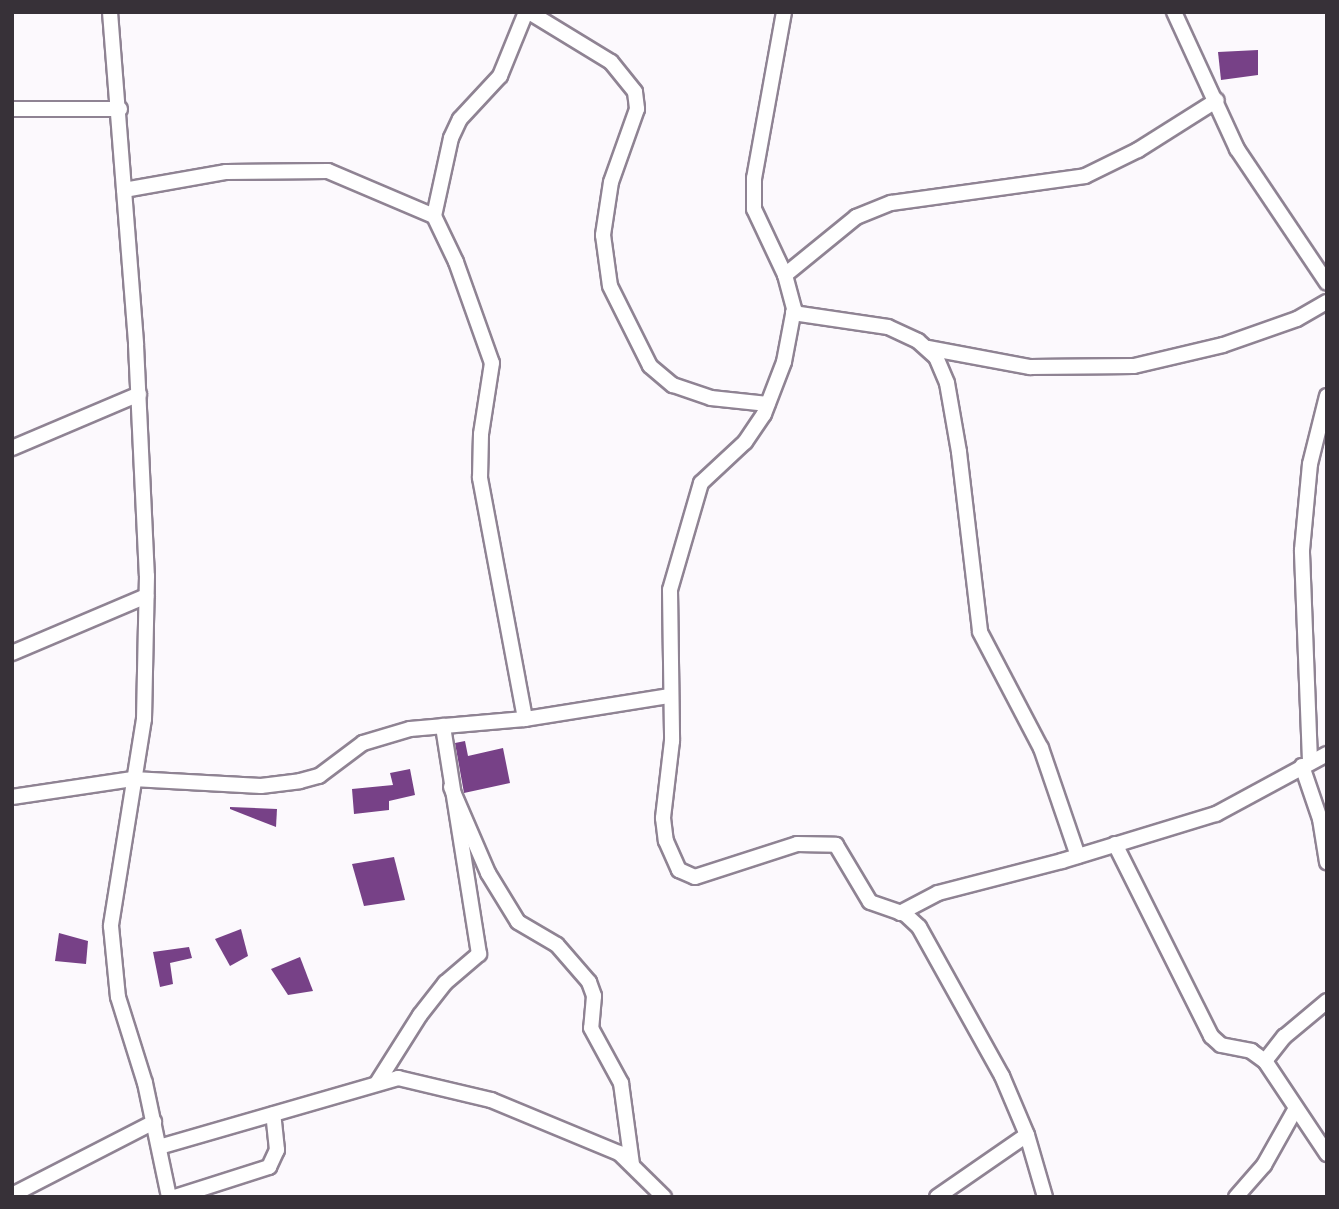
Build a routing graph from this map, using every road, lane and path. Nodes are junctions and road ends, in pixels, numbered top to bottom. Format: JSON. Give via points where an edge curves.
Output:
{"nodes":[{"id":1,"x":110,"y":12,"type":"edge"},
{"id":2,"x":527,"y":12,"type":"edge"},
{"id":3,"x":784,"y":12,"type":"edge"},
{"id":4,"x":1174,"y":12,"type":"edge"},
{"id":5,"x":1217,"y":100,"type":"junction"},
{"id":6,"x":12,"y":108,"type":"edge"},
{"id":7,"x":120,"y":109,"type":"junction"},
{"id":8,"x":124,"y":190,"type":"junction"},
{"id":9,"x":433,"y":216,"type":"junction"},
{"id":10,"x":785,"y":275,"type":"junction"},
{"id":11,"x":1326,"y":280,"type":"edge"},
{"id":12,"x":1327,"y":302,"type":"edge"},
{"id":13,"x":793,"y":313,"type":"junction"},
{"id":14,"x":926,"y":348,"type":"junction"},
{"id":15,"x":139,"y":394,"type":"junction"},
{"id":16,"x":1327,"y":396,"type":"edge"},
{"id":17,"x":768,"y":404,"type":"junction"},
{"id":18,"x":12,"y":448,"type":"edge"},
{"id":19,"x":146,"y":596,"type":"junction"},
{"id":20,"x":12,"y":653,"type":"edge"},
{"id":21,"x":669,"y":696,"type":"junction"},
{"id":22,"x":525,"y":719,"type":"junction"},
{"id":23,"x":443,"y":726,"type":"junction"},
{"id":24,"x":1327,"y":754,"type":"edge"},
{"id":25,"x":1306,"y":764,"type":"junction"},
{"id":26,"x":133,"y":779,"type":"junction"},
{"id":27,"x":451,"y":786,"type":"junction"},
{"id":28,"x":12,"y":797,"type":"edge"},
{"id":29,"x":1115,"y":844,"type":"junction"},
{"id":30,"x":1078,"y":856,"type":"junction"},
{"id":31,"x":1327,"y":862,"type":"edge"},
{"id":32,"x":900,"y":913,"type":"junction"},
{"id":33,"x":1327,"y":1001,"type":"edge"},
{"id":34,"x":1265,"y":1061,"type":"junction"},
{"id":35,"x":377,"y":1083,"type":"junction"},
{"id":36,"x":1296,"y":1108,"type":"junction"},
{"id":37,"x":273,"y":1114,"type":"junction"},
{"id":38,"x":154,"y":1122,"type":"junction"},
{"id":39,"x":1027,"y":1135,"type":"junction"},
{"id":40,"x":159,"y":1147,"type":"junction"},
{"id":41,"x":1327,"y":1154,"type":"edge"},
{"id":42,"x":632,"y":1164,"type":"junction"},
{"id":43,"x":12,"y":1195,"type":"edge"},
{"id":44,"x":169,"y":1197,"type":"edge"},
{"id":45,"x":175,"y":1197,"type":"edge"},
{"id":46,"x":664,"y":1197,"type":"edge"},
{"id":47,"x":937,"y":1197,"type":"edge"},
{"id":48,"x":1045,"y":1197,"type":"edge"},
{"id":49,"x":1237,"y":1197,"type":"edge"}],
"edges":[{"from":1,"to":7,"type":"street"},
{"from":2,"to":9,"type":"street","via":[[500,76],[460,119],[450,138]]},
{"from":2,"to":17,"type":"street","via":[[611,62],[635,92],[638,109],[611,182],[603,235],[610,286],[650,366],[673,385],[711,398]]},
{"from":3,"to":10,"type":"street","via":[[754,178],[754,209]]},
{"from":4,"to":5,"type":"street"},
{"from":5,"to":10,"type":"street","via":[[1138,150],[1085,176],[891,203],[856,217]]},
{"from":5,"to":11,"type":"street","via":[[1237,149]]},
{"from":6,"to":7,"type":"street"},
{"from":7,"to":8,"type":"street"},
{"from":8,"to":9,"type":"street","via":[[226,172],[328,171]]},
{"from":8,"to":15,"type":"street"},
{"from":9,"to":22,"type":"street","via":[[456,262],[492,363],[481,434],[480,478]]},
{"from":10,"to":13,"type":"street"},
{"from":12,"to":14,"type":"street","via":[[1297,319],[1223,345],[1134,366],[1030,367]]},
{"from":13,"to":14,"type":"street","via":[[888,327]]},
{"from":13,"to":17,"type":"street","via":[[784,362]]},
{"from":14,"to":30,"type":"street","via":[[936,357],[947,383],[979,632],[1041,748]]},
{"from":15,"to":18,"type":"street"},
{"from":15,"to":19,"type":"street"},
{"from":16,"to":25,"type":"street","via":[[1310,464],[1302,551]]},
{"from":17,"to":21,"type":"street","via":[[745,442],[701,484],[689,519],[670,590]]},
{"from":19,"to":20,"type":"street"},
{"from":19,"to":26,"type":"street","via":[[144,719]]},
{"from":21,"to":22,"type":"street"},
{"from":21,"to":32,"type":"street","via":[[672,741],[663,818],[666,841],[679,870],[695,877],[819,841],[836,845],[870,902]]},
{"from":22,"to":23,"type":"street"},
{"from":23,"to":26,"type":"street","via":[[363,743],[319,776],[300,781],[261,786]]},
{"from":23,"to":27,"type":"street"},
{"from":24,"to":25,"type":"street"},
{"from":25,"to":29,"type":"street","via":[[1216,814]]},
{"from":25,"to":31,"type":"street"},
{"from":26,"to":28,"type":"street"},
{"from":26,"to":38,"type":"street","via":[[111,926],[118,997]]},
{"from":27,"to":35,"type":"street","via":[[479,954],[445,983]]},
{"from":27,"to":42,"type":"street","via":[[510,912],[527,929],[557,945],[589,982],[591,1028],[621,1083]]},
{"from":29,"to":30,"type":"street"},
{"from":29,"to":34,"type":"street","via":[[1211,1036],[1221,1045],[1251,1051]]},
{"from":30,"to":32,"type":"street","via":[[938,893]]},
{"from":32,"to":39,"type":"street","via":[[919,927],[1002,1076]]},
{"from":33,"to":34,"type":"street","via":[[1284,1037]]},
{"from":34,"to":36,"type":"street"},
{"from":35,"to":37,"type":"street"},
{"from":35,"to":42,"type":"street","via":[[413,1079],[491,1100],[619,1153]]},
{"from":36,"to":41,"type":"street"},
{"from":36,"to":49,"type":"street","via":[[1264,1165]]},
{"from":37,"to":40,"type":"street"},
{"from":37,"to":45,"type":"street","via":[[277,1150],[269,1167]]},
{"from":38,"to":40,"type":"street"},
{"from":38,"to":43,"type":"street"},
{"from":39,"to":47,"type":"street"},
{"from":39,"to":48,"type":"street"},
{"from":40,"to":44,"type":"street"},
{"from":42,"to":46,"type":"street"}]}
